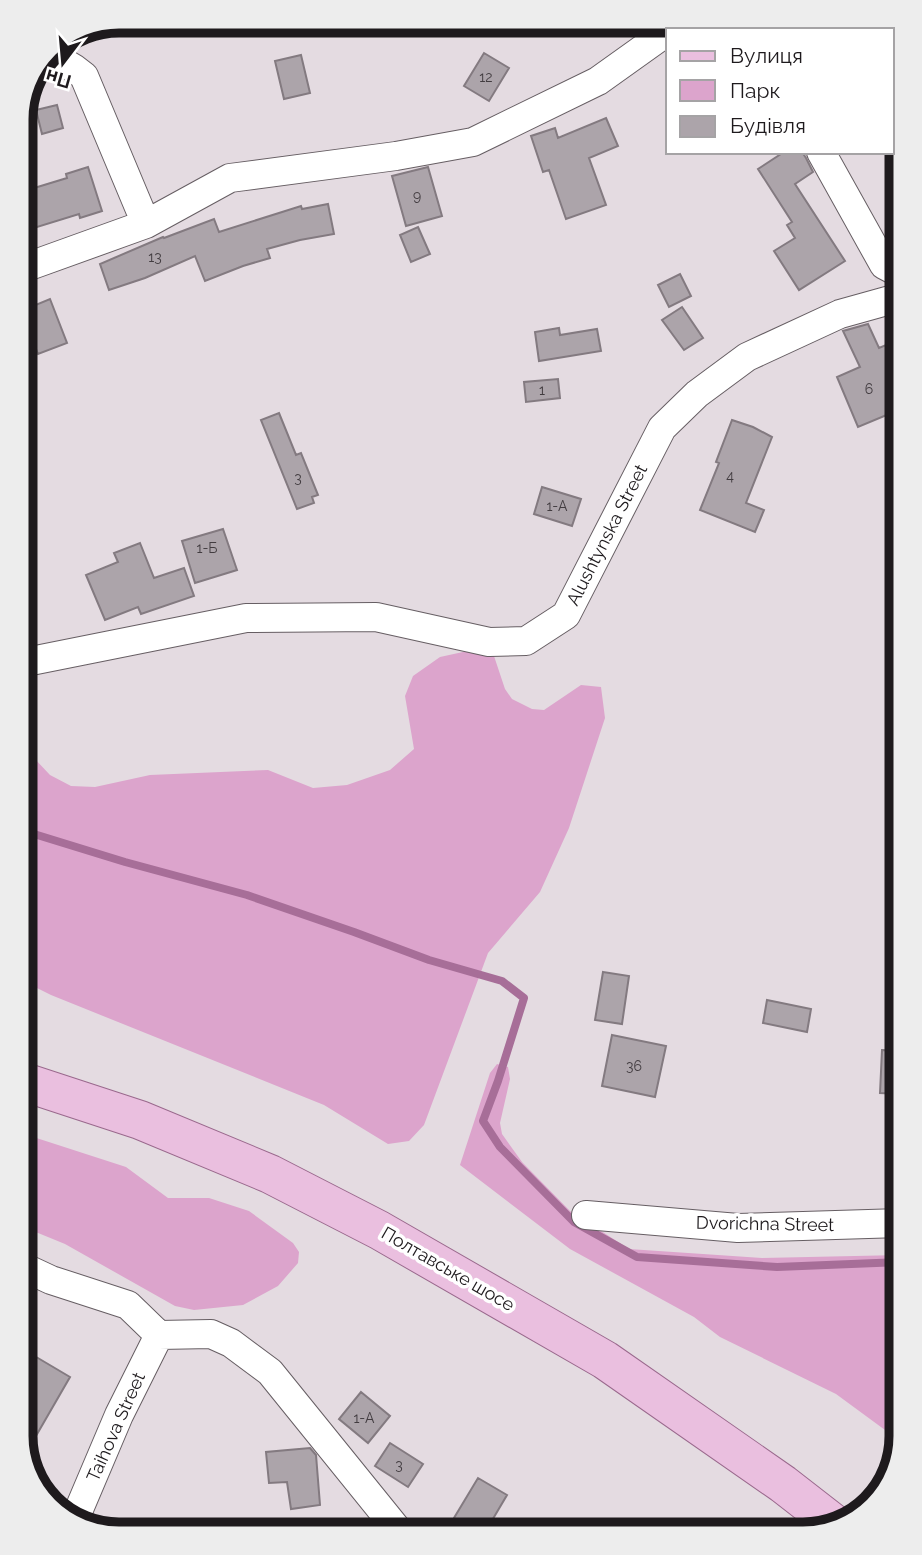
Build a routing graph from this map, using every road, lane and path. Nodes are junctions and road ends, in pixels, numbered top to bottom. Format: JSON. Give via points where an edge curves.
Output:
{"nodes":[{"id":1,"x":665,"y":33,"type":"edge"},
{"id":2,"x":58,"y":59,"type":"edge"},
{"id":3,"x":822,"y":154,"type":"edge"},
{"id":4,"x":146,"y":224,"type":"junction"},
{"id":5,"x":33,"y":265,"type":"edge"},
{"id":6,"x":889,"y":268,"type":"edge"},
{"id":7,"x":889,"y":300,"type":"edge"},
{"id":8,"x":33,"y":661,"type":"edge"},
{"id":9,"x":33,"y":1085,"type":"edge"},
{"id":10,"x":586,"y":1215,"type":"dead end"},
{"id":11,"x":889,"y":1223,"type":"edge"},
{"id":12,"x":33,"y":1272,"type":"edge"},
{"id":13,"x":159,"y":1335,"type":"junction"},
{"id":14,"x":78,"y":1511,"type":"edge"},
{"id":15,"x":827,"y":1518,"type":"edge"},
{"id":16,"x":391,"y":1522,"type":"edge"}],
"edges":[{"from":1,"to":4,"type":"street","via":[[598,81],[473,142],[230,177]]},
{"from":2,"to":4,"type":"street","via":[[84,76]]},
{"from":3,"to":6,"type":"street"},
{"from":4,"to":5,"type":"street"},
{"from":7,"to":8,"type":"street","name":"Alushtynska Street","via":[[840,314],[747,357],[697,394],[662,428],[566,615],[526,641],[489,642],[376,617],[246,618]]},
{"from":9,"to":15,"type":"main road","name":"Полтавське шосе","via":[[152,1125],[270,1174],[379,1230],[605,1360]]},
{"from":10,"to":11,"type":"street","name":"Dvorichna Street","via":[[738,1228]]},
{"from":12,"to":13,"type":"street","via":[[128,1305]]},
{"from":13,"to":14,"type":"street","name":"Taihova Street"},
{"from":13,"to":16,"type":"street","via":[[211,1334],[270,1372]]}]}
